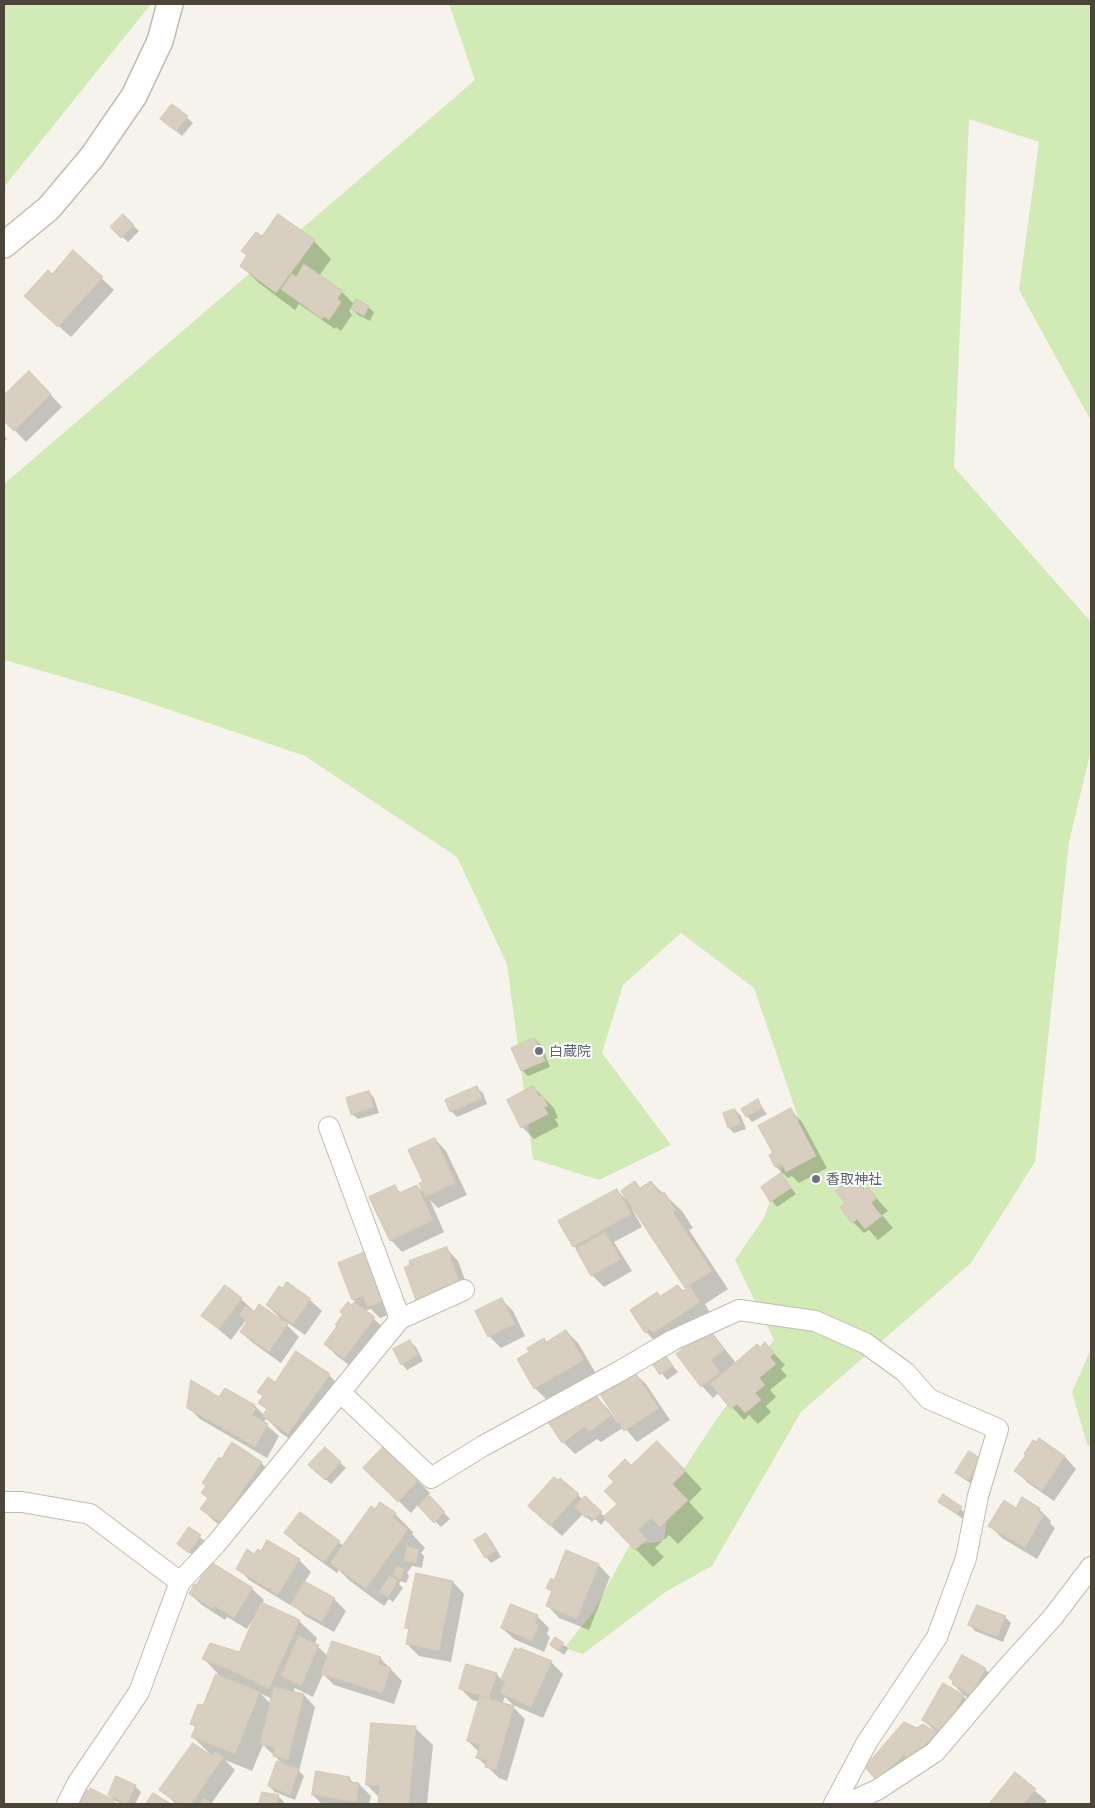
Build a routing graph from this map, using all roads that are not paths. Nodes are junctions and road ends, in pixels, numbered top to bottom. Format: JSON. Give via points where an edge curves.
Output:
{"nodes":[{"id":1,"x":170,"y":4,"type":"edge"},
{"id":2,"x":4,"y":245,"type":"edge"},
{"id":3,"x":330,"y":1127,"type":"dead end"},
{"id":4,"x":464,"y":1290,"type":"dead end"},
{"id":5,"x":400,"y":1319,"type":"junction"},
{"id":6,"x":340,"y":1392,"type":"junction"},
{"id":7,"x":4,"y":1502,"type":"edge"},
{"id":8,"x":1091,"y":1567,"type":"edge"},
{"id":9,"x":180,"y":1582,"type":"junction"},
{"id":10,"x":68,"y":1804,"type":"edge"},
{"id":11,"x":834,"y":1804,"type":"edge"},
{"id":12,"x":846,"y":1804,"type":"edge"}],
"edges":[{"from":1,"to":2,"type":"street","via":[[160,41],[134,96],[92,157],[49,208]]},
{"from":3,"to":5,"type":"street"},
{"from":4,"to":5,"type":"street"},
{"from":5,"to":6,"type":"street"},
{"from":6,"to":9,"type":"street","via":[[216,1544]]},
{"from":6,"to":11,"type":"street","via":[[431,1478],[673,1340],[739,1310],[815,1322],[865,1343],[905,1372],[929,1399],[998,1429],[978,1496],[966,1558],[937,1637],[867,1742]]},
{"from":7,"to":9,"type":"street","via":[[90,1514]]},
{"from":8,"to":12,"type":"street","via":[[1053,1617],[935,1752],[877,1790]]},
{"from":9,"to":10,"type":"street","via":[[139,1692],[77,1784]]}]}
